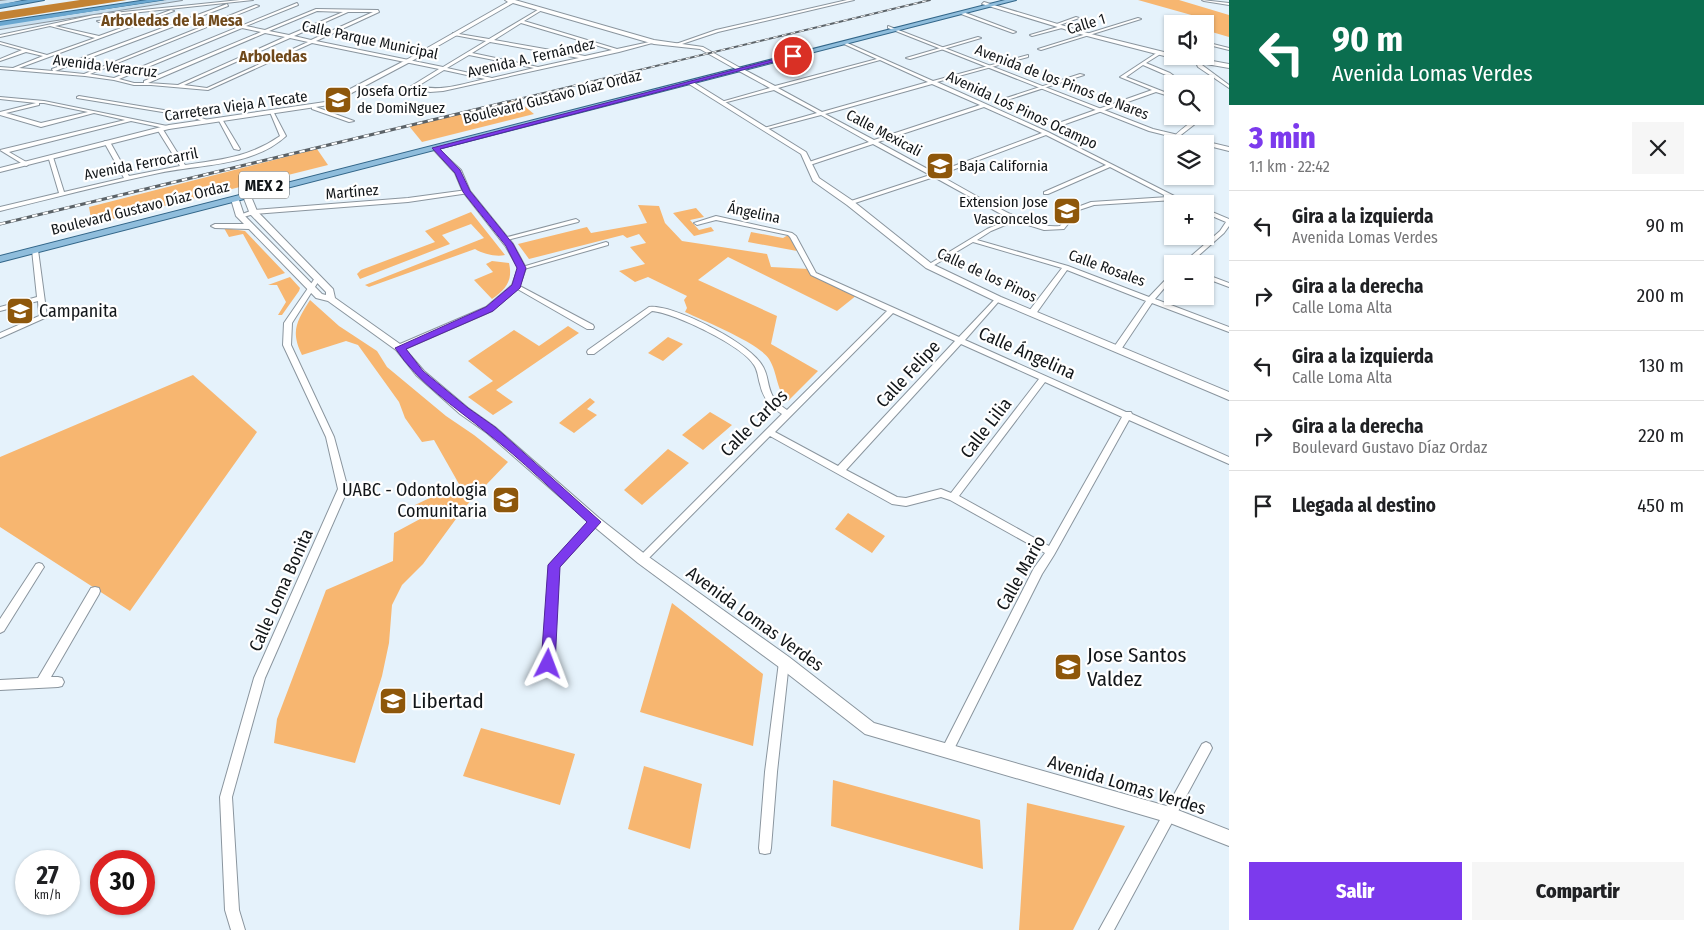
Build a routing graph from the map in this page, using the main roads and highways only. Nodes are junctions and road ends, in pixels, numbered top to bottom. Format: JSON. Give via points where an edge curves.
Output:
{"nodes":[{"id":1,"x":19,"y":0,"type":"edge"},
{"id":2,"x":41,"y":0,"type":"edge"},
{"id":3,"x":160,"y":0,"type":"edge"},
{"id":4,"x":179,"y":0,"type":"edge"},
{"id":5,"x":1009,"y":0,"type":"edge"},
{"id":6,"x":994,"y":3,"type":"edge"},
{"id":7,"x":0,"y":4,"type":"edge"},
{"id":8,"x":0,"y":26,"type":"edge"},
{"id":9,"x":738,"y":68,"type":"junction"},
{"id":10,"x":530,"y":121,"type":"junction"},
{"id":11,"x":0,"y":251,"type":"edge"},
{"id":12,"x":0,"y":259,"type":"edge"}],
"edges":[{"from":1,"to":7,"type":"main road"},
{"from":2,"to":7,"type":"highway"},
{"from":3,"to":8,"type":"highway"},
{"from":4,"to":8,"type":"main road"},
{"from":5,"to":6,"type":"main road","name":"Boulevard Gustavo Díaz Ordaz","number":"MEX 2"},
{"from":6,"to":9,"type":"main road","name":"Boulevard Gustavo Díaz Ordaz","number":"MEX 2"},
{"from":6,"to":9,"type":"main road","name":"Boulevard Gustavo Díaz Ordaz","number":"MEX 2"},
{"from":9,"to":10,"type":"main road","name":"Boulevard Gustavo Díaz Ordaz","number":"MEX 2"},
{"from":9,"to":10,"type":"main road","name":"Boulevard Gustavo Díaz Ordaz","number":"MEX 2","via":[[690,83]]},
{"from":10,"to":11,"type":"main road","name":"Boulevard Gustavo Díaz Ordaz","number":"MEX 2"},
{"from":10,"to":12,"type":"main road","name":"Boulevard Gustavo Díaz Ordaz","number":"MEX 2"}]}
